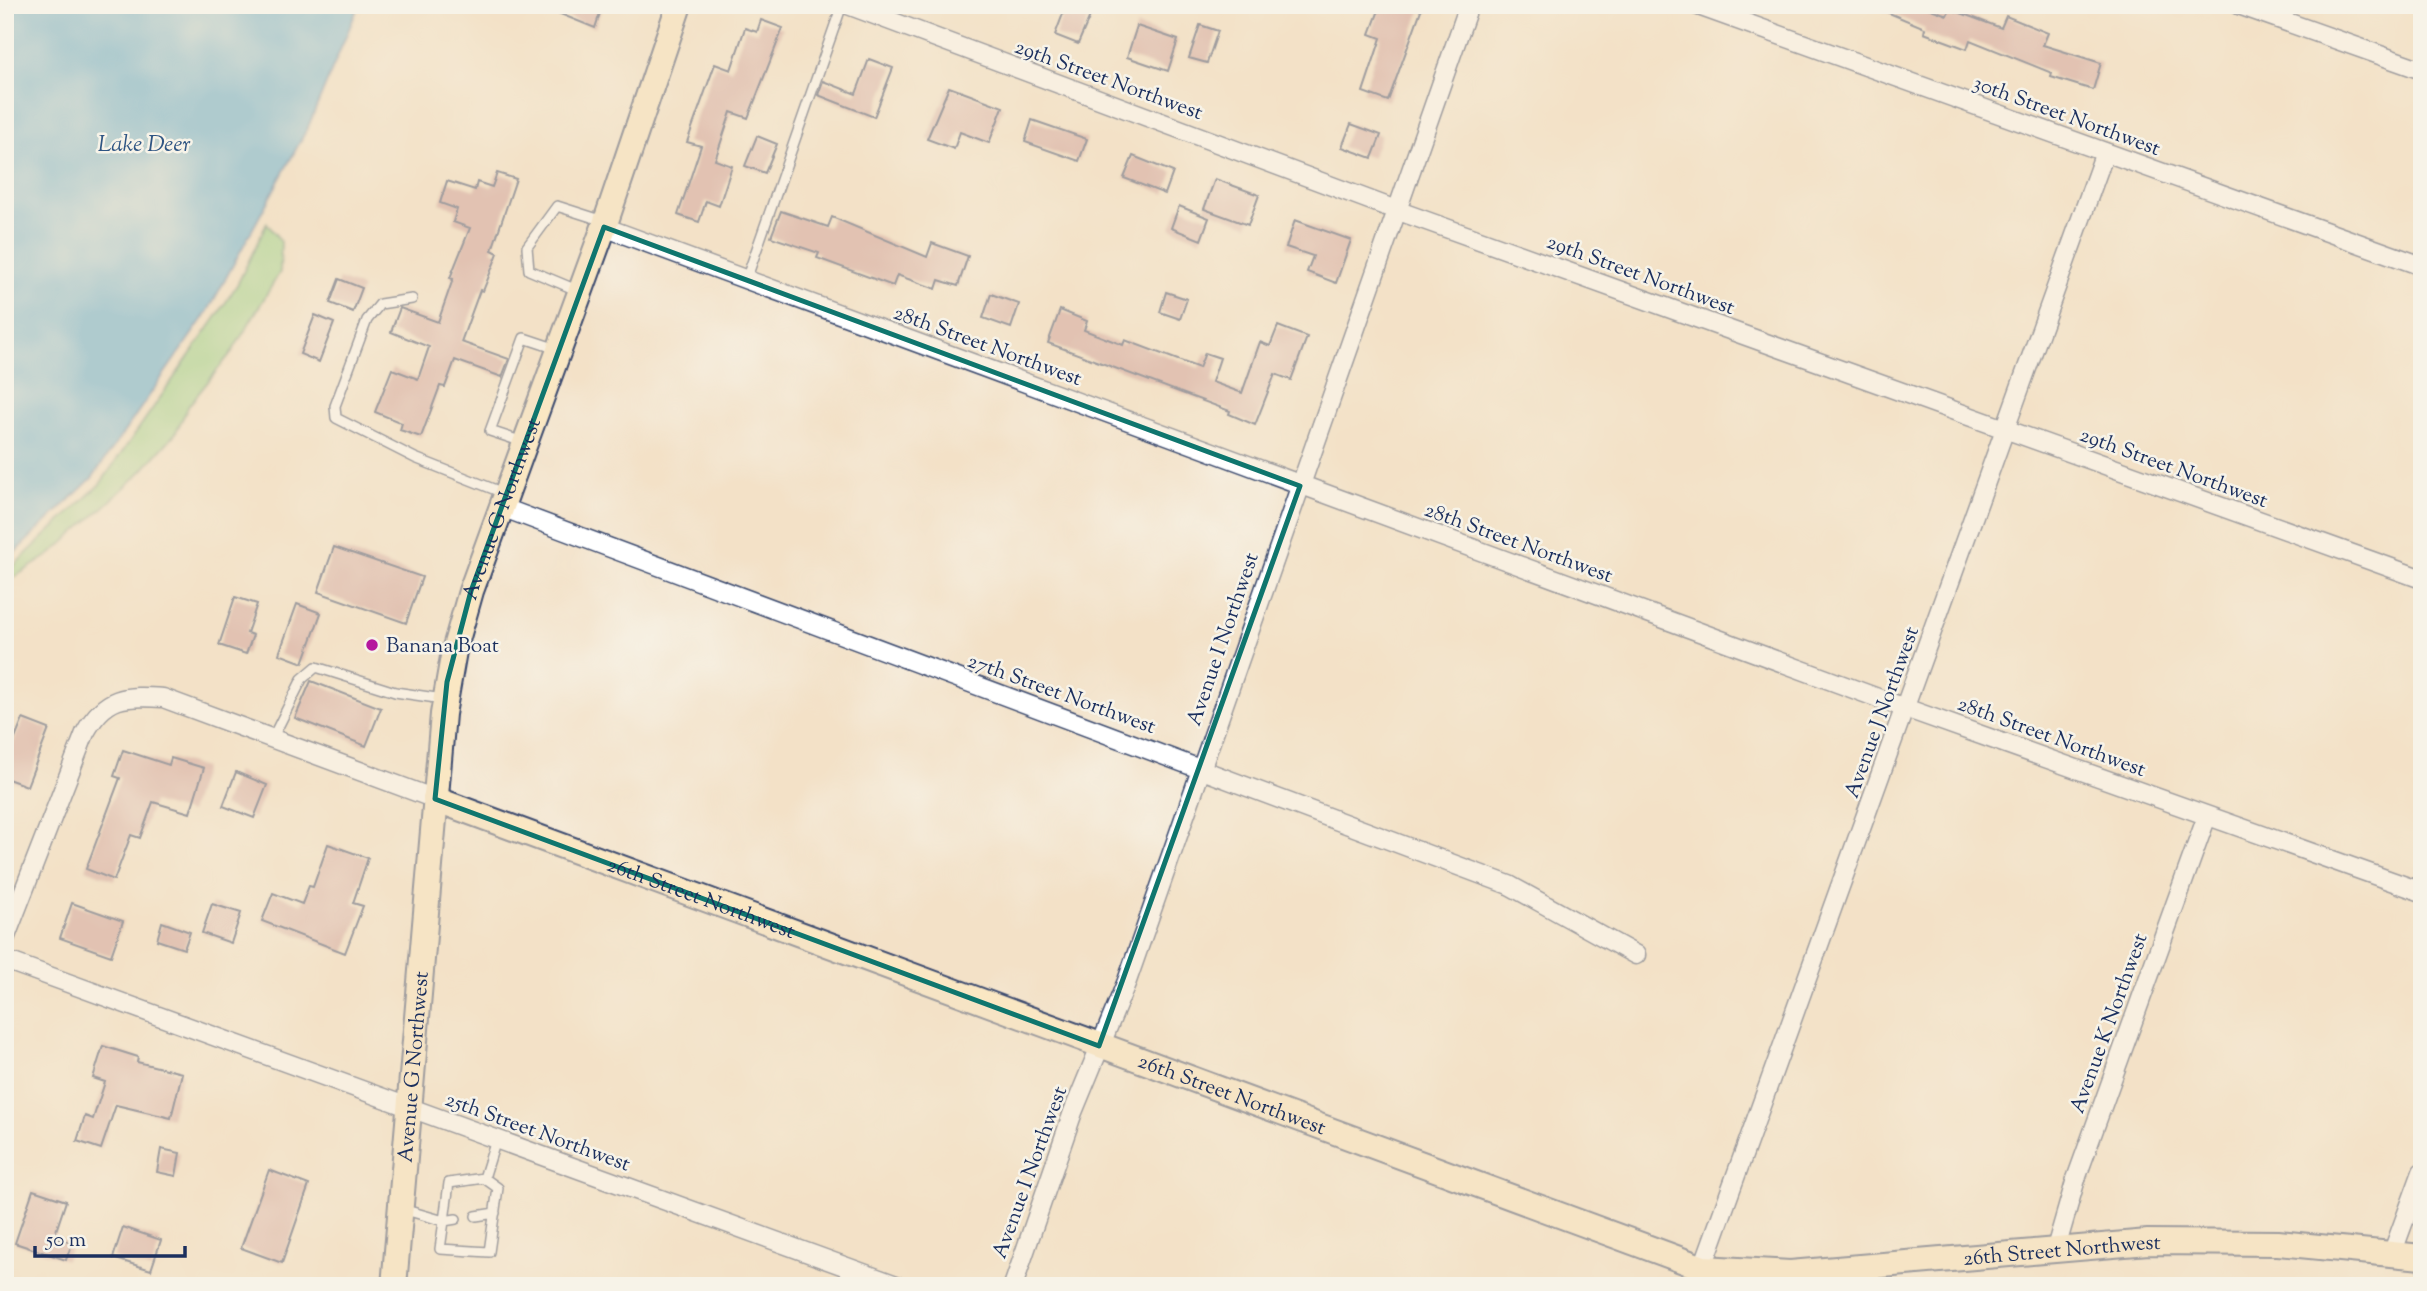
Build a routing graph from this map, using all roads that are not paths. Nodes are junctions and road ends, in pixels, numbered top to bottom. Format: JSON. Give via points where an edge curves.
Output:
{"nodes":[{"id":1,"x":679,"y":5,"type":"edge"},
{"id":2,"x":842,"y":5,"type":"edge"},
{"id":3,"x":848,"y":5,"type":"edge"},
{"id":4,"x":1469,"y":5,"type":"edge"},
{"id":5,"x":1696,"y":5,"type":"edge"},
{"id":6,"x":2239,"y":5,"type":"edge"},
{"id":7,"x":2422,"y":70,"type":"edge"},
{"id":8,"x":2105,"y":152,"type":"junction"},
{"id":9,"x":1396,"y":210,"type":"junction"},
{"id":10,"x":604,"y":224,"type":"junction"},
{"id":11,"x":2422,"y":266,"type":"edge"},
{"id":12,"x":746,"y":280,"type":"junction"},
{"id":13,"x":579,"y":291,"type":"junction"},
{"id":14,"x":412,"y":299,"type":"dead end"},
{"id":15,"x":559,"y":350,"type":"junction"},
{"id":16,"x":2006,"y":430,"type":"junction"},
{"id":17,"x":526,"y":443,"type":"junction"},
{"id":18,"x":1300,"y":486,"type":"junction"},
{"id":19,"x":506,"y":501,"type":"junction"},
{"id":20,"x":2422,"y":579,"type":"edge"},
{"id":21,"x":445,"y":700,"type":"junction"},
{"id":22,"x":1905,"y":708,"type":"junction"},
{"id":23,"x":273,"y":737,"type":"junction"},
{"id":24,"x":1200,"y":768,"type":"junction"},
{"id":25,"x":435,"y":799,"type":"junction"},
{"id":26,"x":2207,"y":816,"type":"junction"},
{"id":27,"x":2422,"y":892,"type":"edge"},
{"id":28,"x":5,"y":939,"type":"edge"},
{"id":29,"x":1636,"y":955,"type":"dead end"},
{"id":30,"x":5,"y":960,"type":"edge"},
{"id":31,"x":1099,"y":1046,"type":"junction"},
{"id":32,"x":409,"y":1108,"type":"junction"},
{"id":33,"x":496,"y":1140,"type":"junction"},
{"id":34,"x":2422,"y":1172,"type":"edge"},
{"id":35,"x":484,"y":1178,"type":"junction"},
{"id":36,"x":401,"y":1208,"type":"junction"},
{"id":37,"x":495,"y":1213,"type":"junction"},
{"id":38,"x":476,"y":1216,"type":"dead end"},
{"id":39,"x":456,"y":1219,"type":"dead end"},
{"id":40,"x":444,"y":1221,"type":"junction"},
{"id":41,"x":2056,"y":1248,"type":"junction"},
{"id":42,"x":2392,"y":1254,"type":"junction"},
{"id":43,"x":2422,"y":1257,"type":"edge"},
{"id":44,"x":1699,"y":1277,"type":"edge"},
{"id":45,"x":394,"y":1286,"type":"edge"},
{"id":46,"x":898,"y":1286,"type":"edge"},
{"id":47,"x":1013,"y":1286,"type":"edge"}],
"edges":[{"from":1,"to":10,"type":"street","name":"Avenue G Northwest"},
{"from":2,"to":12,"type":"lane"},
{"from":3,"to":9,"type":"street","name":"29th Street Northwest"},
{"from":4,"to":9,"type":"street","name":"Avenue I Northwest"},
{"from":5,"to":8,"type":"street","name":"30th Street Northwest"},
{"from":6,"to":7,"type":"street"},
{"from":8,"to":11,"type":"street","name":"30th Street Northwest"},
{"from":8,"to":16,"type":"street","name":"Avenue J Northwest"},
{"from":9,"to":16,"type":"street","name":"29th Street Northwest"},
{"from":9,"to":18,"type":"street","name":"Avenue I Northwest"},
{"from":10,"to":12,"type":"street","name":"28th Street Northwest"},
{"from":10,"to":13,"type":"street","name":"Avenue G Northwest"},
{"from":10,"to":13,"type":"lane","via":[[557,206],[527,247],[529,270]]},
{"from":12,"to":18,"type":"street","name":"28th Street Northwest"},
{"from":13,"to":15,"type":"street","name":"Avenue G Northwest"},
{"from":14,"to":19,"type":"lane","via":[[380,303],[367,320],[335,405],[337,418]]},
{"from":15,"to":17,"type":"street","name":"Avenue G Northwest"},
{"from":15,"to":17,"type":"lane","via":[[524,338],[490,430]]},
{"from":16,"to":20,"type":"street","name":"29th Street Northwest"},
{"from":16,"to":22,"type":"street","name":"Avenue J Northwest"},
{"from":17,"to":19,"type":"street","name":"Avenue G Northwest"},
{"from":18,"to":22,"type":"street","name":"28th Street Northwest"},
{"from":18,"to":24,"type":"street","name":"Avenue I Northwest"},
{"from":19,"to":21,"type":"street","name":"Avenue G Northwest","via":[[471,591]]},
{"from":19,"to":24,"type":"street","name":"27th Street Northwest"},
{"from":21,"to":23,"type":"lane","via":[[394,692],[316,667],[288,701]]},
{"from":21,"to":25,"type":"street","name":"Avenue G Northwest"},
{"from":22,"to":26,"type":"street","name":"28th Street Northwest"},
{"from":22,"to":44,"type":"street","name":"Avenue J Northwest"},
{"from":23,"to":25,"type":"street","name":"26th Street Northwest"},
{"from":23,"to":28,"type":"street","name":"26th Street Northwest","via":[[163,698],[129,696],[104,707],[91,722]]},
{"from":24,"to":29,"type":"street","name":"27th Street Northwest","via":[[1509,885]]},
{"from":24,"to":31,"type":"street","name":"Avenue I Northwest"},
{"from":25,"to":31,"type":"street","name":"26th Street Northwest"},
{"from":25,"to":32,"type":"street","name":"Avenue G Northwest"},
{"from":26,"to":27,"type":"street","name":"28th Street Northwest"},
{"from":26,"to":41,"type":"street","name":"Avenue K Northwest","via":[[2076,1179]]},
{"from":30,"to":32,"type":"street","name":"25th Street Northwest"},
{"from":31,"to":44,"type":"street","name":"26th Street Northwest"},
{"from":31,"to":47,"type":"street","name":"Avenue I Northwest"},
{"from":32,"to":33,"type":"street","name":"25th Street Northwest"},
{"from":32,"to":36,"type":"street","name":"Avenue G Northwest"},
{"from":33,"to":35,"type":"lane"},
{"from":33,"to":46,"type":"street","name":"25th Street Northwest"},
{"from":34,"to":42,"type":"street"},
{"from":35,"to":37,"type":"lane","via":[[498,1188]]},
{"from":35,"to":40,"type":"lane","via":[[449,1183]]},
{"from":36,"to":40,"type":"lane"},
{"from":36,"to":45,"type":"street","name":"Avenue G Northwest"},
{"from":37,"to":38,"type":"lane"},
{"from":37,"to":40,"type":"lane","via":[[489,1252],[440,1250]]},
{"from":39,"to":40,"type":"lane"},
{"from":41,"to":42,"type":"street","name":"26th Street Northwest","via":[[2229,1241]]},
{"from":41,"to":44,"type":"street","name":"26th Street Northwest"},
{"from":42,"to":43,"type":"street","name":"26th Street Northwest"}]}
